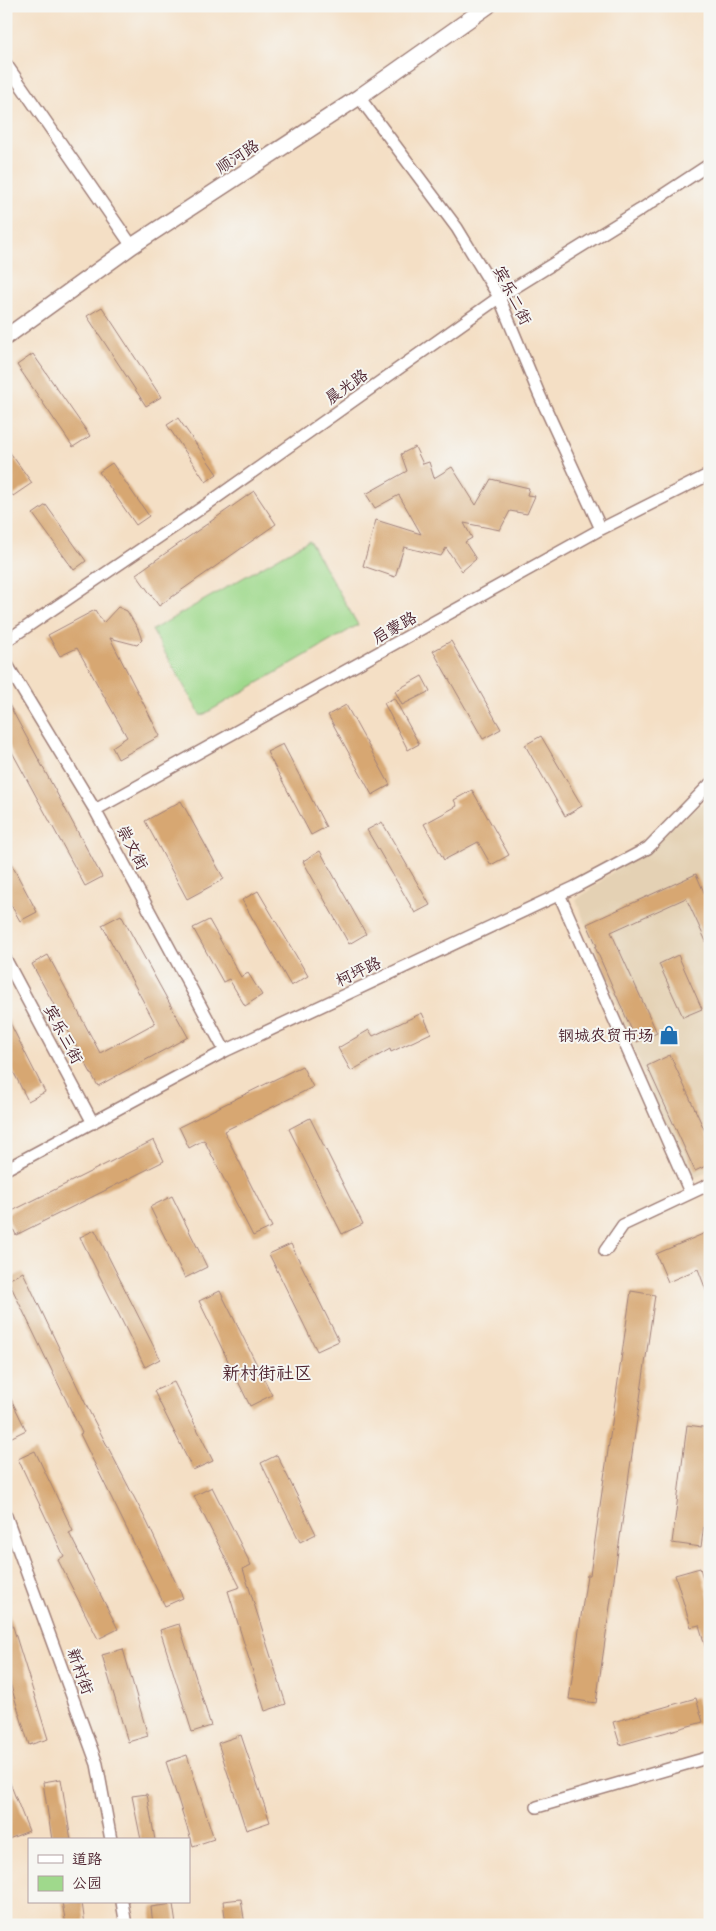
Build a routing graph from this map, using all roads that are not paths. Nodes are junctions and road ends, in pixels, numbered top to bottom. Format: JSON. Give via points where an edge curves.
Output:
{"nodes":[{"id":1,"x":488,"y":6,"type":"edge"},
{"id":2,"x":6,"y":64,"type":"edge"},
{"id":3,"x":359,"y":97,"type":"junction"},
{"id":4,"x":710,"y":164,"type":"edge"},
{"id":5,"x":132,"y":246,"type":"junction"},
{"id":6,"x":499,"y":297,"type":"junction"},
{"id":7,"x":6,"y":337,"type":"edge"},
{"id":8,"x":710,"y":474,"type":"edge"},
{"id":9,"x":600,"y":529,"type":"junction"},
{"id":10,"x":6,"y":641,"type":"edge"},
{"id":11,"x":6,"y":663,"type":"edge"},
{"id":12,"x":710,"y":784,"type":"edge"},
{"id":13,"x":95,"y":810,"type":"junction"},
{"id":14,"x":559,"y":894,"type":"junction"},
{"id":15,"x":6,"y":960,"type":"edge"},
{"id":16,"x":225,"y":1051,"type":"junction"},
{"id":17,"x":93,"y":1122,"type":"junction"},
{"id":18,"x":6,"y":1169,"type":"edge"},
{"id":19,"x":710,"y":1184,"type":"edge"},
{"id":20,"x":690,"y":1192,"type":"junction"},
{"id":21,"x":605,"y":1251,"type":"dead end"},
{"id":22,"x":6,"y":1516,"type":"edge"},
{"id":23,"x":710,"y":1757,"type":"edge"},
{"id":24,"x":537,"y":1806,"type":"dead end"},
{"id":25,"x":111,"y":1838,"type":"edge"},
{"id":26,"x":122,"y":1904,"type":"edge"},
{"id":27,"x":126,"y":1925,"type":"edge"}],
"edges":[{"from":1,"to":3,"type":"street","name":"顺河路"},
{"from":2,"to":5,"type":"street"},
{"from":3,"to":5,"type":"street","name":"顺河路"},
{"from":3,"to":6,"type":"street","name":"宾乐二街","via":[[456,228]]},
{"from":4,"to":6,"type":"street","name":"晨光路"},
{"from":5,"to":7,"type":"street","name":"顺河路"},
{"from":6,"to":9,"type":"street","name":"宾乐二街"},
{"from":6,"to":10,"type":"street","name":"晨光路","via":[[198,511]]},
{"from":8,"to":9,"type":"street","name":"启蒙路"},
{"from":9,"to":13,"type":"street","name":"启蒙路"},
{"from":11,"to":13,"type":"street","name":"崇文街"},
{"from":12,"to":14,"type":"street","name":"柯坪路","via":[[648,848]]},
{"from":13,"to":16,"type":"street","name":"崇文街"},
{"from":14,"to":16,"type":"street","name":"柯坪路"},
{"from":14,"to":20,"type":"street"},
{"from":15,"to":17,"type":"street","name":"宾乐三街"},
{"from":16,"to":17,"type":"street","name":"柯坪路"},
{"from":17,"to":18,"type":"street","name":"柯坪路"},
{"from":19,"to":20,"type":"street"},
{"from":20,"to":21,"type":"street","via":[[623,1225]]},
{"from":22,"to":25,"type":"street","name":"新村街","via":[[97,1764]]},
{"from":23,"to":24,"type":"street"},
{"from":26,"to":27,"type":"street"}]}
